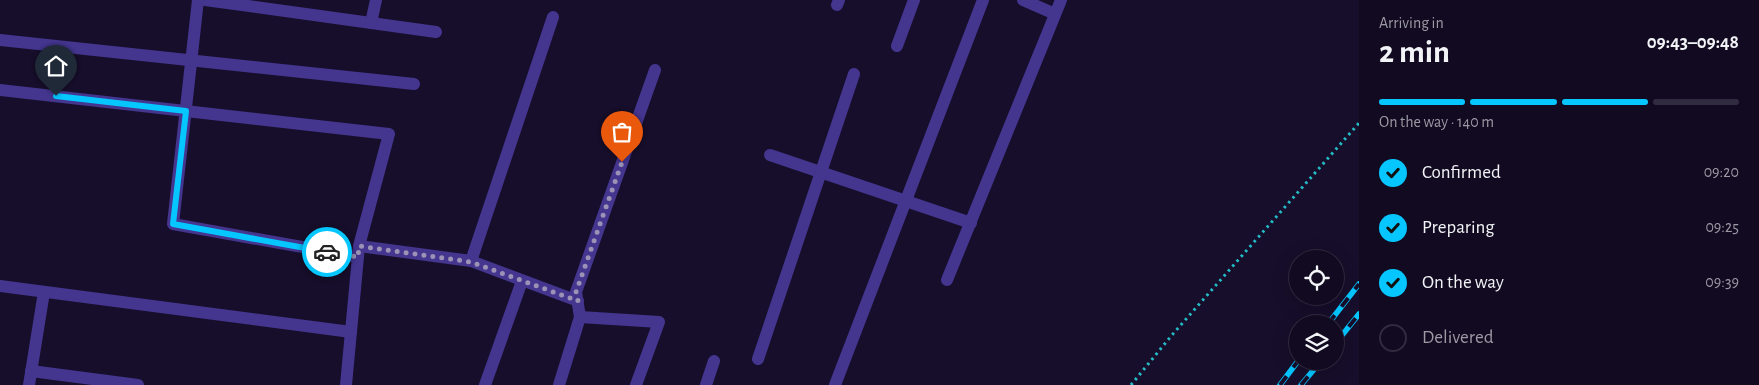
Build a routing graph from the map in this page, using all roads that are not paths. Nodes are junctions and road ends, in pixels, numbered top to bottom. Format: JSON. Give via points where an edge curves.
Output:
{"nodes":[{"id":1,"x":198,"y":0,"type":"edge"},
{"id":2,"x":205,"y":0,"type":"edge"},
{"id":3,"x":376,"y":0,"type":"edge"},
{"id":4,"x":914,"y":0,"type":"edge"},
{"id":5,"x":984,"y":0,"type":"edge"},
{"id":6,"x":1023,"y":0,"type":"edge"},
{"id":7,"x":1061,"y":0,"type":"edge"},
{"id":8,"x":292,"y":6,"type":"edge"},
{"id":9,"x":1055,"y":14,"type":"junction"},
{"id":10,"x":553,"y":17,"type":"dead end"},
{"id":11,"x":371,"y":23,"type":"junction"},
{"id":12,"x":436,"y":32,"type":"dead end"},
{"id":13,"x":0,"y":40,"type":"edge"},
{"id":14,"x":897,"y":46,"type":"dead end"},
{"id":15,"x":192,"y":60,"type":"junction"},
{"id":16,"x":655,"y":70,"type":"dead end"},
{"id":17,"x":854,"y":74,"type":"dead end"},
{"id":18,"x":414,"y":84,"type":"dead end"},
{"id":19,"x":0,"y":90,"type":"edge"},
{"id":20,"x":186,"y":111,"type":"junction"},
{"id":21,"x":770,"y":155,"type":"dead end"},
{"id":22,"x":821,"y":172,"type":"junction"},
{"id":23,"x":906,"y":201,"type":"junction"},
{"id":24,"x":970,"y":222,"type":"junction"},
{"id":25,"x":358,"y":251,"type":"junction"},
{"id":26,"x":471,"y":262,"type":"junction"},
{"id":27,"x":947,"y":280,"type":"dead end"},
{"id":28,"x":522,"y":281,"type":"junction"},
{"id":29,"x":0,"y":286,"type":"edge"},
{"id":30,"x":44,"y":292,"type":"junction"},
{"id":31,"x":578,"y":301,"type":"junction"},
{"id":32,"x":580,"y":317,"type":"junction"},
{"id":33,"x":351,"y":332,"type":"junction"},
{"id":34,"x":758,"y":359,"type":"dead end"},
{"id":35,"x":714,"y":361,"type":"dead end"},
{"id":36,"x":31,"y":371,"type":"junction"},
{"id":37,"x":29,"y":385,"type":"edge"},
{"id":38,"x":138,"y":385,"type":"edge"},
{"id":39,"x":346,"y":385,"type":"edge"},
{"id":40,"x":484,"y":385,"type":"edge"},
{"id":41,"x":559,"y":385,"type":"edge"},
{"id":42,"x":636,"y":385,"type":"edge"},
{"id":43,"x":706,"y":385,"type":"edge"},
{"id":44,"x":835,"y":385,"type":"edge"}],
"edges":[{"from":1,"to":15,"type":"street"},
{"from":2,"to":8,"type":"street"},
{"from":3,"to":11,"type":"street"},
{"from":4,"to":14,"type":"street"},
{"from":5,"to":23,"type":"street"},
{"from":6,"to":9,"type":"street"},
{"from":7,"to":9,"type":"street"},
{"from":8,"to":11,"type":"street"},
{"from":9,"to":24,"type":"street"},
{"from":10,"to":26,"type":"street"},
{"from":11,"to":12,"type":"street"},
{"from":13,"to":15,"type":"street"},
{"from":15,"to":18,"type":"street"},
{"from":15,"to":20,"type":"street"},
{"from":16,"to":31,"type":"street","via":[[576,292]]},
{"from":17,"to":22,"type":"street"},
{"from":19,"to":20,"type":"street"},
{"from":20,"to":25,"type":"street","via":[[173,224]]},
{"from":20,"to":25,"type":"street","via":[[389,134]]},
{"from":21,"to":22,"type":"street"},
{"from":22,"to":23,"type":"street"},
{"from":22,"to":34,"type":"street"},
{"from":23,"to":24,"type":"street"},
{"from":23,"to":44,"type":"street"},
{"from":24,"to":27,"type":"street"},
{"from":25,"to":26,"type":"street"},
{"from":25,"to":33,"type":"street"},
{"from":26,"to":28,"type":"street"},
{"from":28,"to":31,"type":"street"},
{"from":28,"to":40,"type":"street"},
{"from":29,"to":30,"type":"street"},
{"from":30,"to":33,"type":"street"},
{"from":30,"to":36,"type":"street"},
{"from":31,"to":32,"type":"street"},
{"from":32,"to":41,"type":"street"},
{"from":32,"to":42,"type":"street","via":[[660,322]]},
{"from":33,"to":39,"type":"street"},
{"from":35,"to":43,"type":"street"},
{"from":36,"to":37,"type":"street"},
{"from":36,"to":38,"type":"street"}]}
